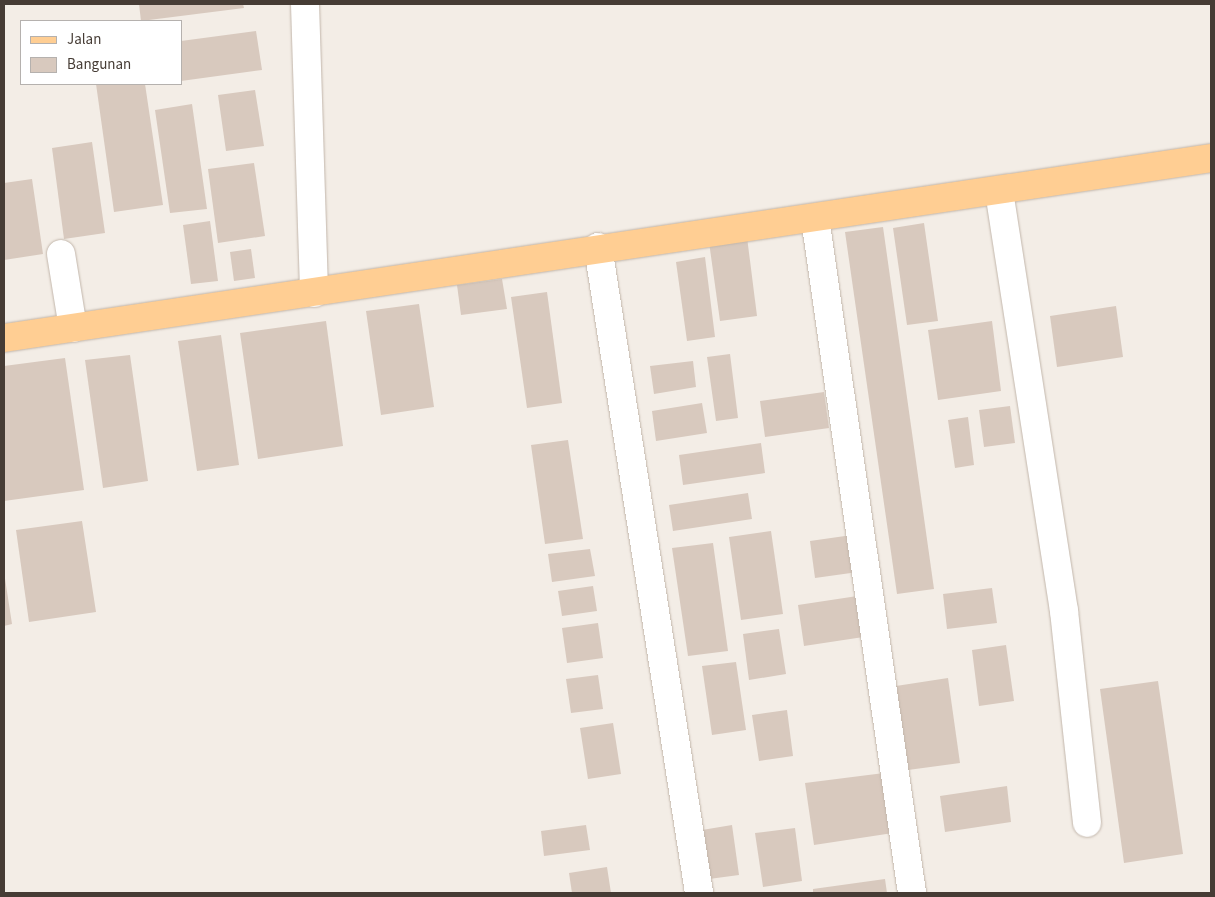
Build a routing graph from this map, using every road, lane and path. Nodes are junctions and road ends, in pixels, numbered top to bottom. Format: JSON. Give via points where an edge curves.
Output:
{"nodes":[{"id":1,"x":305,"y":4,"type":"edge"},
{"id":2,"x":1211,"y":158,"type":"edge"},
{"id":3,"x":999,"y":191,"type":"junction"},
{"id":4,"x":815,"y":218,"type":"junction"},
{"id":5,"x":598,"y":247,"type":"junction"},
{"id":6,"x":61,"y":254,"type":"dead end"},
{"id":7,"x":314,"y":293,"type":"junction"},
{"id":8,"x":73,"y":328,"type":"junction"},
{"id":9,"x":4,"y":338,"type":"edge"},
{"id":10,"x":1087,"y":823,"type":"dead end"},
{"id":11,"x":699,"y":893,"type":"edge"},
{"id":12,"x":912,"y":893,"type":"edge"}],
"edges":[{"from":1,"to":7,"type":"street"},
{"from":2,"to":3,"type":"main road"},
{"from":3,"to":4,"type":"main road"},
{"from":3,"to":10,"type":"street","via":[[1064,611]]},
{"from":4,"to":5,"type":"main road"},
{"from":4,"to":12,"type":"street"},
{"from":5,"to":7,"type":"main road"},
{"from":5,"to":11,"type":"street"},
{"from":6,"to":8,"type":"street"},
{"from":7,"to":8,"type":"main road"},
{"from":8,"to":9,"type":"main road"}]}
